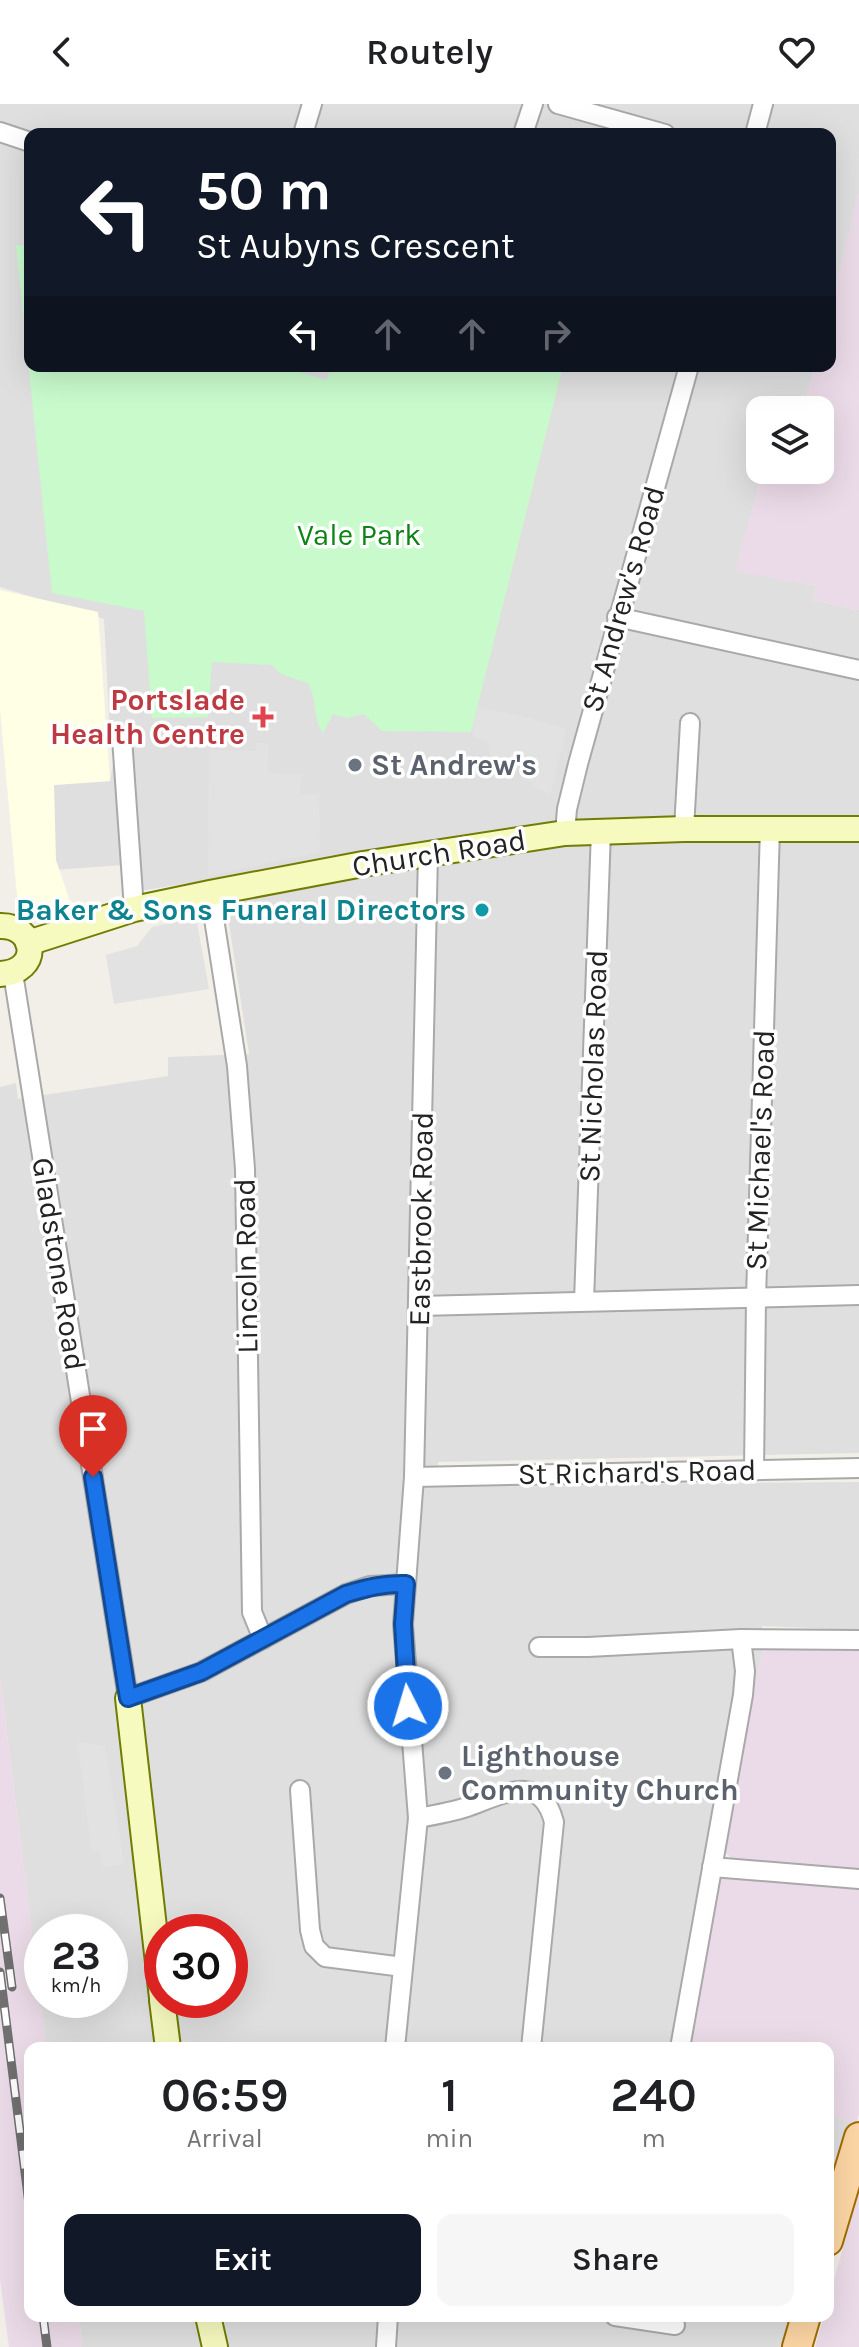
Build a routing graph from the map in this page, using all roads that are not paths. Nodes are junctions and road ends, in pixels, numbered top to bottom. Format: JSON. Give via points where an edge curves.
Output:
{"nodes":[{"id":1,"x":312,"y":104,"type":"edge"},
{"id":2,"x":533,"y":104,"type":"edge"},
{"id":3,"x":558,"y":104,"type":"edge"},
{"id":4,"x":763,"y":104,"type":"edge"},
{"id":5,"x":305,"y":128,"type":"edge"},
{"id":6,"x":525,"y":128,"type":"edge"},
{"id":7,"x":644,"y":128,"type":"edge"},
{"id":8,"x":757,"y":128,"type":"edge"},
{"id":9,"x":0,"y":132,"type":"edge"},
{"id":10,"x":24,"y":140,"type":"edge"},
{"id":11,"x":687,"y":372,"type":"edge"},
{"id":12,"x":617,"y":617,"type":"junction"},
{"id":13,"x":859,"y":670,"type":"edge"},
{"id":14,"x":690,"y":723,"type":"dead end"},
{"id":15,"x":122,"y":738,"type":"dead end"},
{"id":16,"x":770,"y":828,"type":"junction"},
{"id":17,"x":684,"y":829,"type":"junction"},
{"id":18,"x":859,"y":829,"type":"edge"},
{"id":19,"x":601,"y":831,"type":"junction"},
{"id":20,"x":565,"y":833,"type":"junction"},
{"id":21,"x":428,"y":854,"type":"junction"},
{"id":22,"x":210,"y":893,"type":"junction"},
{"id":23,"x":134,"y":909,"type":"junction"},
{"id":24,"x":1,"y":922,"type":"edge"},
{"id":25,"x":28,"y":943,"type":"junction"},
{"id":26,"x":6,"y":974,"type":"edge"},
{"id":27,"x":859,"y":1295,"type":"edge"},
{"id":28,"x":756,"y":1298,"type":"junction"},
{"id":29,"x":584,"y":1301,"type":"junction"},
{"id":30,"x":419,"y":1306,"type":"junction"},
{"id":31,"x":859,"y":1468,"type":"edge"},
{"id":32,"x":754,"y":1471,"type":"junction"},
{"id":33,"x":414,"y":1477,"type":"junction"},
{"id":34,"x":406,"y":1584,"type":"junction"},
{"id":35,"x":263,"y":1639,"type":"junction"},
{"id":36,"x":741,"y":1639,"type":"junction"},
{"id":37,"x":859,"y":1640,"type":"edge"},
{"id":38,"x":539,"y":1647,"type":"dead end"},
{"id":39,"x":128,"y":1698,"type":"junction"},
{"id":40,"x":300,"y":1790,"type":"dead end"},
{"id":41,"x":418,"y":1818,"type":"junction"},
{"id":42,"x":712,"y":1867,"type":"junction"},
{"id":43,"x":859,"y":1879,"type":"edge"},
{"id":44,"x":152,"y":1914,"type":"edge"},
{"id":45,"x":403,"y":1967,"type":"junction"},
{"id":46,"x":164,"y":2018,"type":"edge"},
{"id":47,"x":167,"y":2042,"type":"edge"},
{"id":48,"x":396,"y":2042,"type":"edge"},
{"id":49,"x":532,"y":2042,"type":"edge"},
{"id":50,"x":681,"y":2042,"type":"edge"},
{"id":51,"x":859,"y":2137,"type":"edge"},
{"id":52,"x":834,"y":2221,"type":"edge"},
{"id":53,"x":209,"y":2322,"type":"edge"},
{"id":54,"x":388,"y":2322,"type":"edge"},
{"id":55,"x":659,"y":2322,"type":"edge"},
{"id":56,"x":804,"y":2322,"type":"edge"},
{"id":57,"x":675,"y":2325,"type":"dead end"},
{"id":58,"x":215,"y":2347,"type":"edge"},
{"id":59,"x":386,"y":2347,"type":"edge"},
{"id":60,"x":797,"y":2347,"type":"edge"}],
"edges":[{"from":1,"to":5,"type":"street"},
{"from":2,"to":6,"type":"street"},
{"from":3,"to":7,"type":"street"},
{"from":4,"to":8,"type":"street"},
{"from":9,"to":10,"type":"street"},
{"from":11,"to":12,"type":"street","name":"St Andrew's Road"},
{"from":12,"to":13,"type":"street"},
{"from":12,"to":20,"type":"street","name":"St Andrew's Road"},
{"from":14,"to":17,"type":"street"},
{"from":15,"to":23,"type":"street"},
{"from":16,"to":17,"type":"main road","name":"Church Road"},
{"from":16,"to":18,"type":"main road","name":"Church Road"},
{"from":16,"to":28,"type":"street","name":"St Michael's Road"},
{"from":17,"to":19,"type":"main road","name":"Church Road"},
{"from":19,"to":20,"type":"main road","name":"Church Road"},
{"from":19,"to":29,"type":"street","name":"St Nicholas Road"},
{"from":20,"to":21,"type":"main road","name":"Church Road"},
{"from":21,"to":22,"type":"main road","name":"Church Road"},
{"from":21,"to":30,"type":"street","name":"Eastbrook Road"},
{"from":22,"to":23,"type":"main road","name":"Church Road"},
{"from":22,"to":35,"type":"street","name":"Lincoln Road","via":[[237,1066],[244,1155],[252,1612]]},
{"from":23,"to":25,"type":"main road","name":"Church Road"},
{"from":24,"to":25,"type":"main road","via":[[18,929]]},
{"from":25,"to":26,"type":"main road","via":[[28,960]]},
{"from":26,"to":39,"type":"street","name":"Gladstone Road"},
{"from":27,"to":28,"type":"street"},
{"from":28,"to":29,"type":"street"},
{"from":28,"to":32,"type":"street","name":"St Michael's Road"},
{"from":29,"to":30,"type":"street"},
{"from":30,"to":33,"type":"street","name":"Eastbrook Road"},
{"from":31,"to":32,"type":"street","name":"St Richard's Road"},
{"from":32,"to":33,"type":"street","name":"St Richard's Road"},
{"from":33,"to":34,"type":"street","name":"Eastbrook Road"},
{"from":34,"to":35,"type":"street","via":[[346,1594]]},
{"from":34,"to":41,"type":"street","name":"Eastbrook Road","via":[[403,1624]]},
{"from":35,"to":39,"type":"street","via":[[201,1672]]},
{"from":36,"to":37,"type":"street"},
{"from":36,"to":38,"type":"street"},
{"from":36,"to":42,"type":"street","via":[[743,1695]]},
{"from":39,"to":44,"type":"main road"},
{"from":40,"to":45,"type":"street","via":[[314,1946],[325,1957]]},
{"from":41,"to":45,"type":"street","name":"Eastbrook Road"},
{"from":41,"to":49,"type":"street","via":[[518,1790],[535,1794],[552,1813]]},
{"from":42,"to":43,"type":"street"},
{"from":42,"to":50,"type":"street"},
{"from":45,"to":48,"type":"street","name":"Eastbrook Road"},
{"from":46,"to":47,"type":"main road"},
{"from":51,"to":52,"type":"main road"},
{"from":53,"to":58,"type":"main road"},
{"from":54,"to":59,"type":"street"},
{"from":55,"to":57,"type":"street"},
{"from":56,"to":60,"type":"main road"}]}
